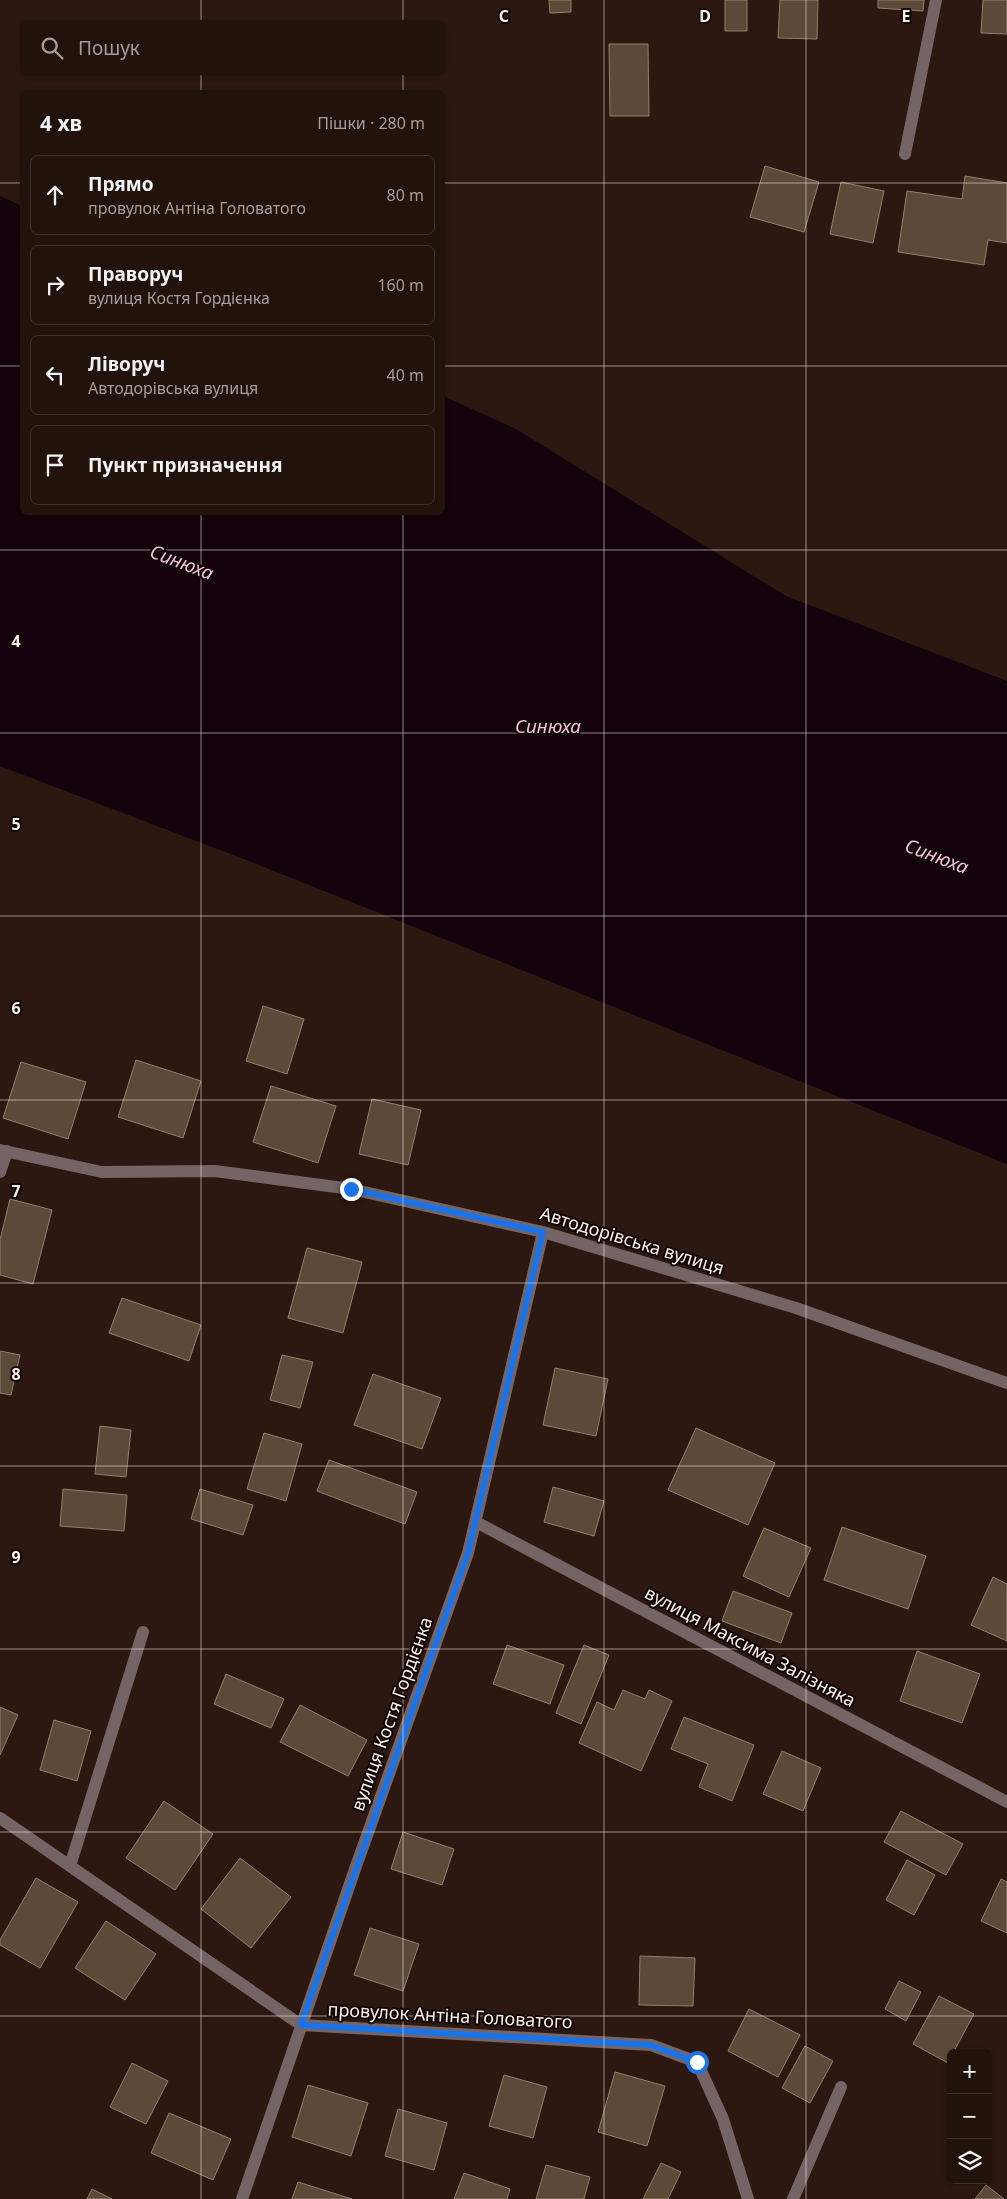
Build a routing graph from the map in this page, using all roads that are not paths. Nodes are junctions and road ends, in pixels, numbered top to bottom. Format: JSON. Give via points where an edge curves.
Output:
{"nodes":[{"id":1,"x":936,"y":0,"type":"edge"},
{"id":2,"x":905,"y":154,"type":"dead end"},
{"id":3,"x":3,"y":1151,"type":"edge"},
{"id":4,"x":0,"y":1172,"type":"edge"},
{"id":5,"x":543,"y":1232,"type":"junction"},
{"id":6,"x":1007,"y":1383,"type":"edge"},
{"id":7,"x":476,"y":1522,"type":"junction"},
{"id":8,"x":143,"y":1632,"type":"dead end"},
{"id":9,"x":1007,"y":1802,"type":"edge"},
{"id":10,"x":0,"y":1818,"type":"edge"},
{"id":11,"x":70,"y":1866,"type":"junction"},
{"id":12,"x":301,"y":2025,"type":"junction"},
{"id":13,"x":841,"y":2087,"type":"dead end"},
{"id":14,"x":242,"y":2199,"type":"edge"},
{"id":15,"x":748,"y":2199,"type":"edge"},
{"id":16,"x":793,"y":2199,"type":"edge"}],
"edges":[{"from":1,"to":2,"type":"street"},
{"from":3,"to":4,"type":"street"},
{"from":3,"to":5,"type":"street","name":"Автодорівська вулиця","via":[[102,1172],[215,1171],[351,1189]]},
{"from":5,"to":6,"type":"street","name":"Автодорівська вулиця","via":[[796,1308]]},
{"from":5,"to":7,"type":"street","name":"вулиця Костя Гордієнка"},
{"from":7,"to":9,"type":"street","name":"вулиця Максима Залізняка"},
{"from":7,"to":12,"type":"street","name":"вулиця Костя Гордієнка","via":[[468,1553]]},
{"from":8,"to":11,"type":"street"},
{"from":10,"to":11,"type":"street"},
{"from":11,"to":12,"type":"street"},
{"from":12,"to":14,"type":"street","name":"вулиця Костя Гордієнка"},
{"from":12,"to":15,"type":"street","name":"провулок Антіна Головатого","via":[[650,2045],[697,2062],[723,2119]]},
{"from":13,"to":16,"type":"street"}]}
